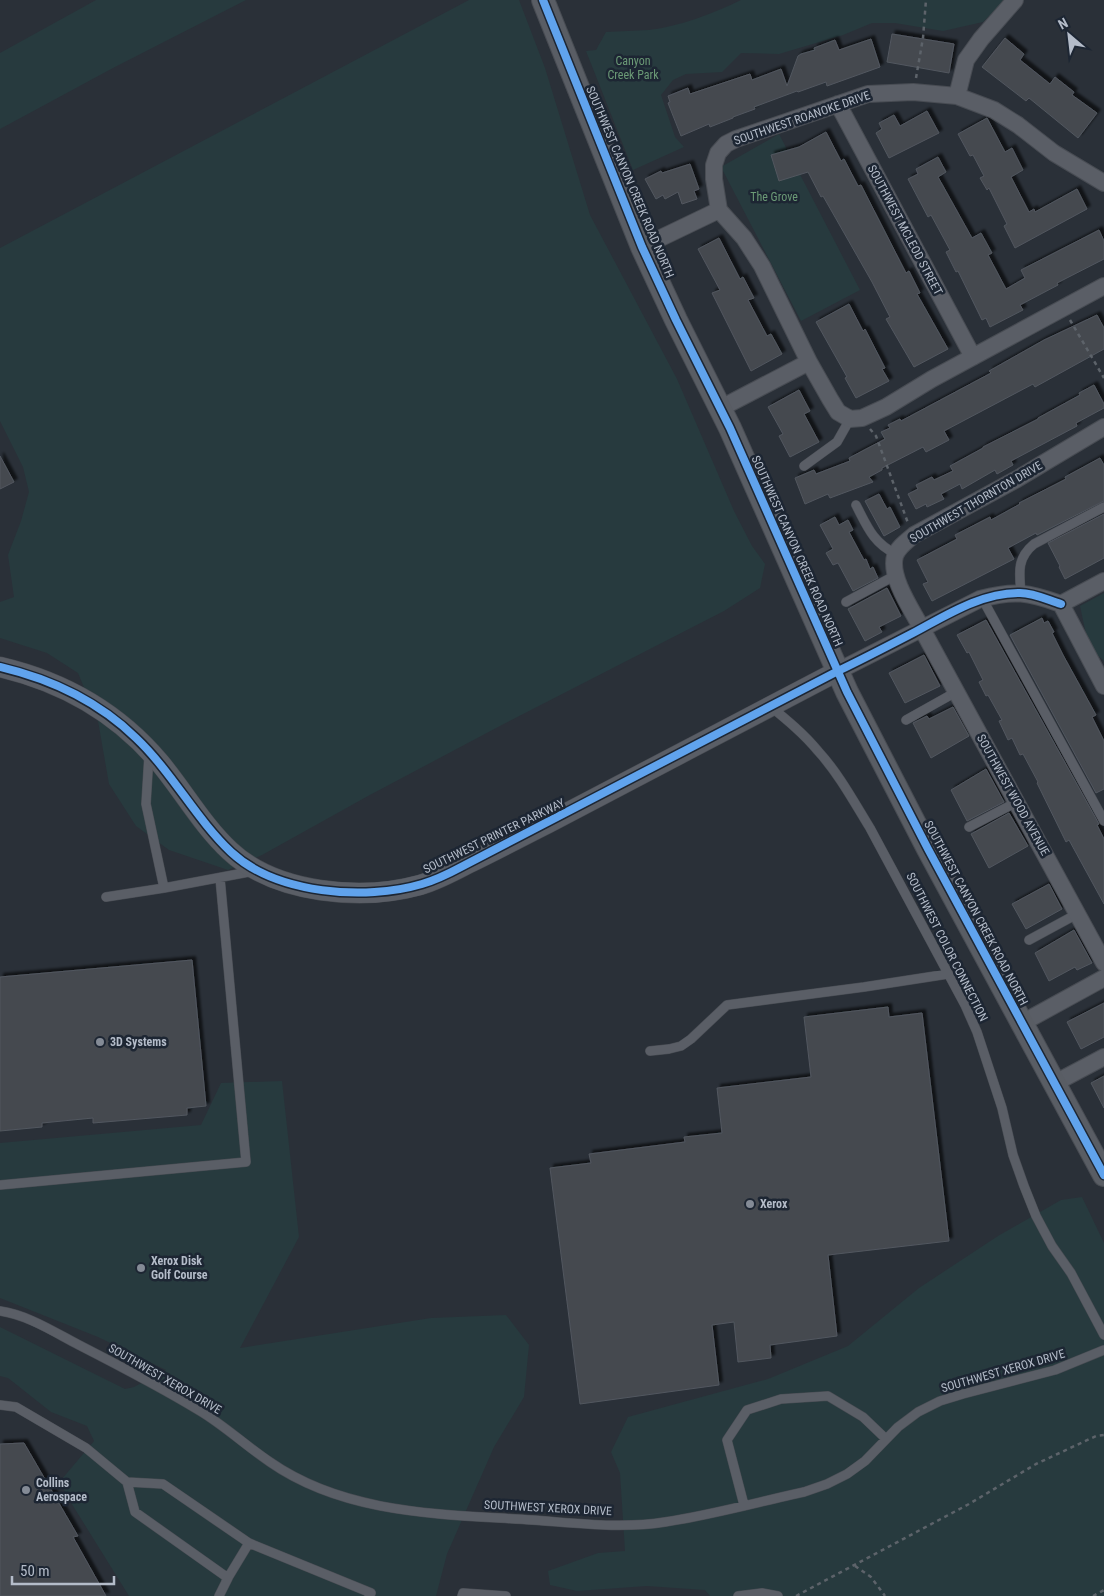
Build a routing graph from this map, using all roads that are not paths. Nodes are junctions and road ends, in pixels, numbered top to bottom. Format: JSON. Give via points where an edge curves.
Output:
{"nodes":[{"id":1,"x":543,"y":0,"type":"edge"},
{"id":2,"x":1015,"y":0,"type":"edge"},
{"id":3,"x":957,"y":96,"type":"junction"},
{"id":4,"x":838,"y":104,"type":"junction"},
{"id":5,"x":1104,"y":183,"type":"edge"},
{"id":6,"x":719,"y":210,"type":"junction"},
{"id":7,"x":642,"y":247,"type":"junction"},
{"id":8,"x":1104,"y":286,"type":"edge"},
{"id":9,"x":973,"y":357,"type":"junction"},
{"id":10,"x":809,"y":362,"type":"junction"},
{"id":11,"x":721,"y":408,"type":"junction"},
{"id":12,"x":856,"y":419,"type":"junction"},
{"id":13,"x":1104,"y":427,"type":"edge"},
{"id":14,"x":804,"y":466,"type":"dead end"},
{"id":15,"x":856,"y":505,"type":"dead end"},
{"id":16,"x":1104,"y":507,"type":"edge"},
{"id":17,"x":896,"y":554,"type":"junction"},
{"id":18,"x":896,"y":575,"type":"junction"},
{"id":19,"x":1104,"y":580,"type":"edge"},
{"id":20,"x":1021,"y":593,"type":"junction"},
{"id":21,"x":982,"y":598,"type":"junction"},
{"id":22,"x":846,"y":602,"type":"dead end"},
{"id":23,"x":1061,"y":604,"type":"junction"},
{"id":24,"x":922,"y":629,"type":"junction"},
{"id":25,"x":0,"y":667,"type":"edge"},
{"id":26,"x":838,"y":671,"type":"junction"},
{"id":27,"x":1103,"y":682,"type":"edge"},
{"id":28,"x":956,"y":692,"type":"junction"},
{"id":29,"x":770,"y":706,"type":"junction"},
{"id":30,"x":906,"y":720,"type":"dead end"},
{"id":31,"x":149,"y":752,"type":"junction"},
{"id":32,"x":1017,"y":802,"type":"junction"},
{"id":33,"x":1104,"y":822,"type":"edge"},
{"id":34,"x":969,"y":827,"type":"dead end"},
{"id":35,"x":257,"y":870,"type":"junction"},
{"id":36,"x":220,"y":878,"type":"junction"},
{"id":37,"x":164,"y":888,"type":"junction"},
{"id":38,"x":106,"y":897,"type":"dead end"},
{"id":39,"x":1077,"y":914,"type":"junction"},
{"id":40,"x":1029,"y":940,"type":"dead end"},
{"id":41,"x":1104,"y":962,"type":"edge"},
{"id":42,"x":948,"y":974,"type":"junction"},
{"id":43,"x":1104,"y":978,"type":"edge"},
{"id":44,"x":1022,"y":1024,"type":"junction"},
{"id":45,"x":650,"y":1051,"type":"dead end"},
{"id":46,"x":1104,"y":1057,"type":"edge"},
{"id":47,"x":1055,"y":1084,"type":"junction"},
{"id":48,"x":1104,"y":1175,"type":"edge"},
{"id":49,"x":0,"y":1186,"type":"edge"},
{"id":50,"x":0,"y":1311,"type":"edge"},
{"id":51,"x":1104,"y":1335,"type":"edge"},
{"id":52,"x":1104,"y":1350,"type":"edge"},
{"id":53,"x":0,"y":1405,"type":"edge"},
{"id":54,"x":886,"y":1439,"type":"junction"},
{"id":55,"x":127,"y":1482,"type":"junction"},
{"id":56,"x":744,"y":1505,"type":"junction"},
{"id":57,"x":249,"y":1543,"type":"junction"},
{"id":58,"x":226,"y":1581,"type":"junction"},
{"id":59,"x":219,"y":1596,"type":"edge"},
{"id":60,"x":369,"y":1596,"type":"edge"},
{"id":61,"x":462,"y":1596,"type":"edge"},
{"id":62,"x":506,"y":1596,"type":"edge"},
{"id":63,"x":738,"y":1596,"type":"edge"},
{"id":64,"x":778,"y":1596,"type":"edge"}],
"edges":[{"from":1,"to":7,"type":"main road","name":"SOUTHWEST CANYON CREEK ROAD NORTH"},
{"from":2,"to":3,"type":"street","via":[[966,60]]},
{"from":3,"to":4,"type":"street","name":"SOUTHWEST ROANOKE DRIVE","via":[[913,92],[868,94]]},
{"from":3,"to":5,"type":"street","name":"SOUTHWEST ROANOKE DRIVE","via":[[994,110],[1054,153]]},
{"from":4,"to":6,"type":"street","name":"SOUTHWEST ROANOKE DRIVE","via":[[726,144],[714,165]]},
{"from":4,"to":9,"type":"street","name":"SOUTHWEST MCLEOD STREET"},
{"from":6,"to":7,"type":"street"},
{"from":6,"to":10,"type":"street","via":[[744,238],[762,266]]},
{"from":7,"to":11,"type":"main road","name":"SOUTHWEST CANYON CREEK ROAD NORTH"},
{"from":8,"to":9,"type":"street"},
{"from":9,"to":12,"type":"street","via":[[886,407]]},
{"from":10,"to":11,"type":"street"},
{"from":10,"to":12,"type":"street","via":[[838,412]]},
{"from":11,"to":26,"type":"main road","name":"SOUTHWEST CANYON CREEK ROAD NORTH"},
{"from":12,"to":14,"type":"lane","via":[[837,442]]},
{"from":13,"to":17,"type":"street","name":"SOUTHWEST THORNTON DRIVE","via":[[914,536]]},
{"from":15,"to":17,"type":"lane","via":[[874,539],[884,549]]},
{"from":16,"to":20,"type":"lane","via":[[1026,551],[1021,563]]},
{"from":17,"to":18,"type":"street"},
{"from":18,"to":22,"type":"lane"},
{"from":18,"to":24,"type":"street"},
{"from":19,"to":23,"type":"street"},
{"from":20,"to":21,"type":"street"},
{"from":20,"to":23,"type":"street"},
{"from":21,"to":24,"type":"street"},
{"from":21,"to":33,"type":"lane"},
{"from":23,"to":27,"type":"street"},
{"from":24,"to":26,"type":"street"},
{"from":24,"to":28,"type":"street","name":"SOUTHWEST WOOD AVENUE"},
{"from":25,"to":31,"type":"street","name":"SOUTHWEST PRINTER PARKWAY","via":[[42,679],[76,695],[126,728]]},
{"from":26,"to":29,"type":"street","name":"SOUTHWEST PRINTER PARKWAY"},
{"from":26,"to":44,"type":"main road","name":"SOUTHWEST CANYON CREEK ROAD NORTH"},
{"from":28,"to":30,"type":"lane"},
{"from":28,"to":32,"type":"street","name":"SOUTHWEST WOOD AVENUE"},
{"from":29,"to":35,"type":"street","name":"SOUTHWEST PRINTER PARKWAY","via":[[488,854],[421,885],[384,892],[321,890],[296,885]]},
{"from":29,"to":42,"type":"lane","name":"SOUTHWEST COLOR CONNECTION","via":[[819,751],[853,800]]},
{"from":31,"to":35,"type":"street","name":"SOUTHWEST PRINTER PARKWAY","via":[[220,841]]},
{"from":31,"to":37,"type":"lane","via":[[146,804]]},
{"from":32,"to":34,"type":"lane"},
{"from":32,"to":39,"type":"street","name":"SOUTHWEST WOOD AVENUE"},
{"from":35,"to":36,"type":"lane"},
{"from":36,"to":37,"type":"lane"},
{"from":36,"to":49,"type":"lane","via":[[246,1162]]},
{"from":37,"to":38,"type":"lane"},
{"from":39,"to":40,"type":"lane"},
{"from":39,"to":41,"type":"street","name":"SOUTHWEST WOOD AVENUE"},
{"from":42,"to":45,"type":"lane","via":[[727,1005],[681,1046]]},
{"from":42,"to":51,"type":"lane","name":"SOUTHWEST COLOR CONNECTION","via":[[977,1032],[1036,1216]]},
{"from":43,"to":44,"type":"street"},
{"from":44,"to":47,"type":"main road","name":"SOUTHWEST CANYON CREEK ROAD NORTH"},
{"from":46,"to":47,"type":"street"},
{"from":47,"to":48,"type":"main road","name":"SOUTHWEST CANYON CREEK ROAD NORTH"},
{"from":50,"to":56,"type":"lane","name":"SOUTHWEST XEROX DRIVE","via":[[35,1322],[99,1355],[200,1411],[296,1478],[349,1499],[440,1514],[628,1525],[664,1522]]},
{"from":52,"to":54,"type":"lane","name":"SOUTHWEST XEROX DRIVE","via":[[1055,1370],[940,1401],[918,1412]]},
{"from":53,"to":55,"type":"lane","via":[[16,1407],[86,1448]]},
{"from":54,"to":56,"type":"lane","name":"SOUTHWEST XEROX DRIVE","via":[[865,1461],[827,1484]]},
{"from":54,"to":56,"type":"lane","via":[[863,1417],[828,1396],[782,1399],[747,1410],[727,1440]]},
{"from":55,"to":57,"type":"lane","via":[[162,1484]]},
{"from":55,"to":58,"type":"lane","via":[[135,1512],[228,1578]]},
{"from":57,"to":58,"type":"lane"},
{"from":57,"to":60,"type":"lane","via":[[371,1593]]},
{"from":58,"to":59,"type":"lane"},
{"from":61,"to":62,"type":"lane","via":[[463,1593]]},
{"from":63,"to":64,"type":"lane","via":[[762,1593]]}]}
